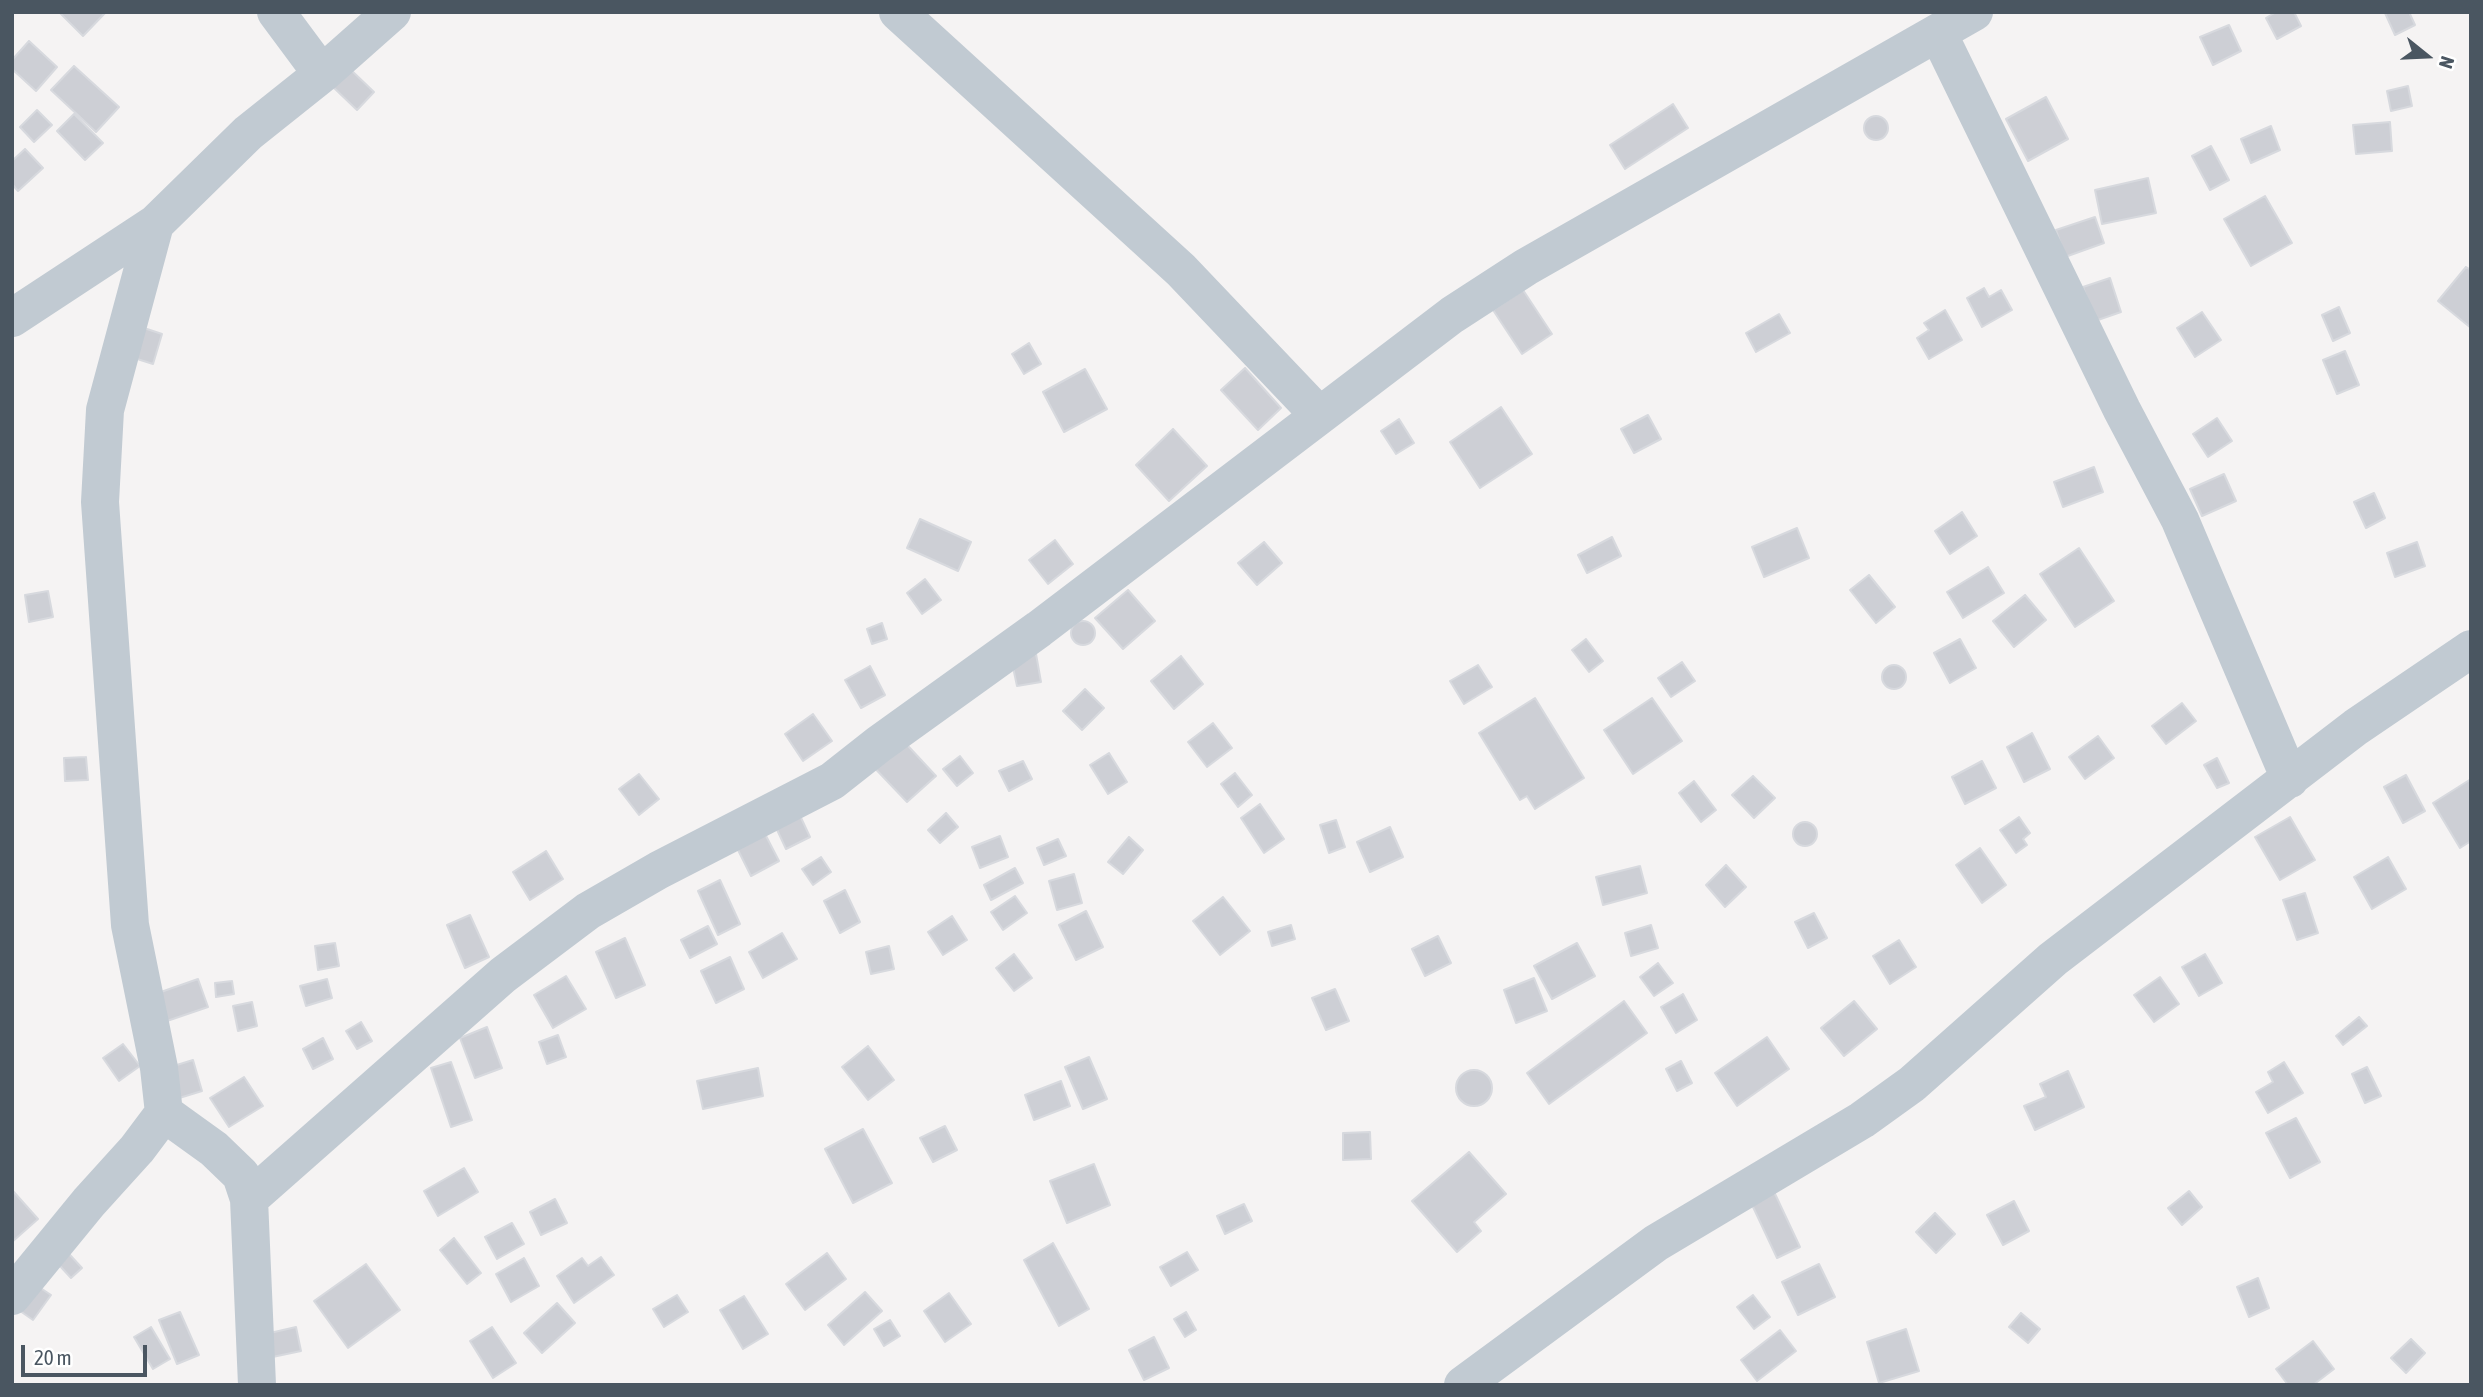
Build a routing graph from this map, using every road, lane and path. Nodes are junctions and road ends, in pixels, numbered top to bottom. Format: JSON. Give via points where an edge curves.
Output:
{"nodes":[{"id":1,"x":276,"y":12,"type":"edge"},
{"id":2,"x":392,"y":12,"type":"edge"},
{"id":3,"x":898,"y":12,"type":"edge"},
{"id":4,"x":1974,"y":12,"type":"edge"},
{"id":5,"x":1938,"y":33,"type":"junction"},
{"id":6,"x":322,"y":74,"type":"junction"},
{"id":7,"x":156,"y":224,"type":"junction"},
{"id":8,"x":12,"y":318,"type":"edge"},
{"id":9,"x":1319,"y":415,"type":"junction"},
{"id":10,"x":2471,"y":649,"type":"edge"},
{"id":11,"x":2290,"y":779,"type":"junction"},
{"id":12,"x":164,"y":1113,"type":"junction"},
{"id":13,"x":249,"y":1199,"type":"junction"},
{"id":14,"x":12,"y":1296,"type":"edge"},
{"id":15,"x":257,"y":1385,"type":"edge"},
{"id":16,"x":1463,"y":1385,"type":"edge"}],
"edges":[{"from":1,"to":6,"type":"street"},
{"from":2,"to":6,"type":"street"},
{"from":3,"to":9,"type":"street","via":[[1181,270]]},
{"from":4,"to":5,"type":"street"},
{"from":5,"to":9,"type":"street","via":[[1526,267],[1452,315]]},
{"from":5,"to":11,"type":"street","via":[[2180,520]]},
{"from":6,"to":7,"type":"street","via":[[248,133]]},
{"from":7,"to":8,"type":"street"},
{"from":7,"to":12,"type":"street","via":[[105,410],[100,502],[130,925]]},
{"from":9,"to":13,"type":"street","via":[[832,781],[588,911],[503,975]]},
{"from":10,"to":11,"type":"street","via":[[2356,727]]},
{"from":11,"to":16,"type":"street","via":[[2053,959],[1912,1084],[1657,1243]]},
{"from":12,"to":13,"type":"street","via":[[241,1175]]},
{"from":12,"to":14,"type":"street"},
{"from":13,"to":15,"type":"street"}]}
